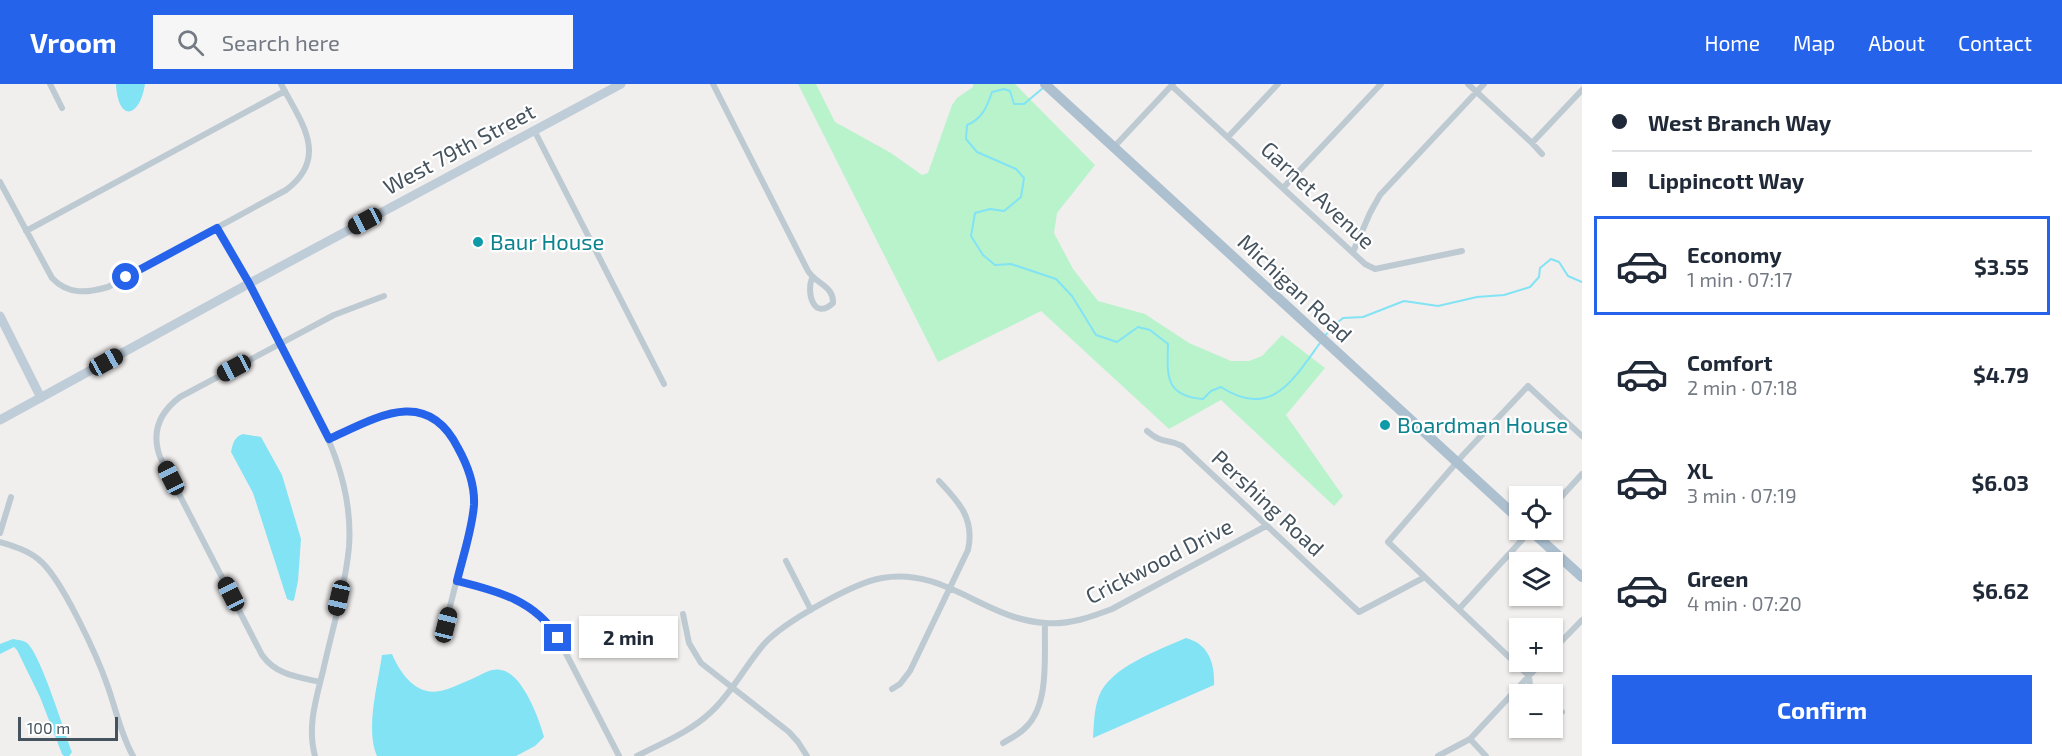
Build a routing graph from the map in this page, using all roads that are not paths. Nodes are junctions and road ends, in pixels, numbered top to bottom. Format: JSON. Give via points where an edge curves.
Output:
{"nodes":[{"id":1,"x":50,"y":84,"type":"edge"},
{"id":2,"x":281,"y":84,"type":"edge"},
{"id":3,"x":621,"y":84,"type":"edge"},
{"id":4,"x":713,"y":84,"type":"edge"},
{"id":5,"x":1045,"y":84,"type":"edge"},
{"id":6,"x":1278,"y":84,"type":"edge"},
{"id":7,"x":1381,"y":84,"type":"edge"},
{"id":8,"x":1468,"y":84,"type":"edge"},
{"id":9,"x":1484,"y":84,"type":"edge"},
{"id":10,"x":1172,"y":85,"type":"edge"},
{"id":11,"x":1582,"y":90,"type":"edge"},
{"id":12,"x":285,"y":92,"type":"junction"},
{"id":13,"x":1477,"y":92,"type":"junction"},
{"id":14,"x":62,"y":108,"type":"dead end"},
{"id":15,"x":534,"y":130,"type":"junction"},
{"id":16,"x":1228,"y":137,"type":"junction"},
{"id":17,"x":1532,"y":143,"type":"junction"},
{"id":18,"x":1114,"y":147,"type":"junction"},
{"id":19,"x":1542,"y":154,"type":"dead end"},
{"id":20,"x":0,"y":182,"type":"edge"},
{"id":21,"x":1283,"y":188,"type":"junction"},
{"id":22,"x":217,"y":228,"type":"junction"},
{"id":23,"x":26,"y":231,"type":"junction"},
{"id":24,"x":1462,"y":250,"type":"dead end"},
{"id":25,"x":1353,"y":252,"type":"junction"},
{"id":26,"x":812,"y":278,"type":"junction"},
{"id":27,"x":249,"y":283,"type":"junction"},
{"id":28,"x":384,"y":297,"type":"dead end"},
{"id":29,"x":0,"y":316,"type":"edge"},
{"id":30,"x":280,"y":344,"type":"junction"},
{"id":31,"x":664,"y":384,"type":"dead end"},
{"id":32,"x":41,"y":398,"type":"junction"},
{"id":33,"x":0,"y":420,"type":"edge"},
{"id":34,"x":1147,"y":431,"type":"dead end"},
{"id":35,"x":1582,"y":436,"type":"edge"},
{"id":36,"x":329,"y":439,"type":"junction"},
{"id":37,"x":1458,"y":463,"type":"junction"},
{"id":38,"x":1582,"y":474,"type":"edge"},
{"id":39,"x":939,"y":481,"type":"dead end"},
{"id":40,"x":1563,"y":495,"type":"edge"},
{"id":41,"x":11,"y":497,"type":"dead end"},
{"id":42,"x":1509,"y":510,"type":"edge"},
{"id":43,"x":1266,"y":526,"type":"junction"},
{"id":44,"x":0,"y":533,"type":"edge"},
{"id":45,"x":1522,"y":540,"type":"edge"},
{"id":46,"x":1542,"y":540,"type":"edge"},
{"id":47,"x":0,"y":542,"type":"edge"},
{"id":48,"x":786,"y":561,"type":"dead end"},
{"id":49,"x":1425,"y":577,"type":"junction"},
{"id":50,"x":1582,"y":577,"type":"edge"},
{"id":51,"x":457,"y":581,"type":"junction"},
{"id":52,"x":950,"y":588,"type":"junction"},
{"id":53,"x":1460,"y":609,"type":"junction"},
{"id":54,"x":811,"y":610,"type":"junction"},
{"id":55,"x":683,"y":614,"type":"dead end"},
{"id":56,"x":1582,"y":620,"type":"edge"},
{"id":57,"x":1046,"y":623,"type":"junction"},
{"id":58,"x":446,"y":625,"type":"dead end"},
{"id":59,"x":1563,"y":640,"type":"edge"},
{"id":60,"x":1533,"y":672,"type":"edge"},
{"id":61,"x":1529,"y":676,"type":"junction"},
{"id":62,"x":320,"y":682,"type":"junction"},
{"id":63,"x":1530,"y":684,"type":"edge"},
{"id":64,"x":731,"y":688,"type":"junction"},
{"id":65,"x":892,"y":689,"type":"dead end"},
{"id":66,"x":1470,"y":739,"type":"junction"},
{"id":67,"x":1003,"y":743,"type":"dead end"},
{"id":68,"x":133,"y":756,"type":"edge"},
{"id":69,"x":315,"y":756,"type":"edge"},
{"id":70,"x":620,"y":756,"type":"edge"},
{"id":71,"x":637,"y":756,"type":"edge"},
{"id":72,"x":807,"y":756,"type":"edge"},
{"id":73,"x":1438,"y":756,"type":"edge"},
{"id":74,"x":1486,"y":756,"type":"edge"}],
"edges":[{"from":1,"to":14,"type":"street"},
{"from":2,"to":12,"type":"street"},
{"from":3,"to":15,"type":"main road","name":"West 79th Street"},
{"from":4,"to":26,"type":"street"},
{"from":5,"to":18,"type":"main road","name":"Michigan Road"},
{"from":6,"to":16,"type":"street"},
{"from":7,"to":21,"type":"street"},
{"from":8,"to":13,"type":"street"},
{"from":9,"to":13,"type":"street"},
{"from":10,"to":16,"type":"street","name":"Garnet Avenue"},
{"from":10,"to":18,"type":"street"},
{"from":11,"to":17,"type":"street"},
{"from":12,"to":22,"type":"street","via":[[308,136],[309,163],[286,190]]},
{"from":12,"to":23,"type":"street"},
{"from":13,"to":17,"type":"street"},
{"from":13,"to":25,"type":"street","via":[[1380,195]]},
{"from":15,"to":27,"type":"main road","name":"West 79th Street"},
{"from":15,"to":31,"type":"street"},
{"from":16,"to":21,"type":"street","name":"Garnet Avenue"},
{"from":17,"to":19,"type":"street"},
{"from":18,"to":37,"type":"main road","name":"Michigan Road"},
{"from":20,"to":23,"type":"street"},
{"from":21,"to":25,"type":"street","name":"Garnet Avenue"},
{"from":22,"to":23,"type":"street","via":[[108,287],[89,292],[72,291],[56,283]]},
{"from":22,"to":27,"type":"street"},
{"from":24,"to":25,"type":"street","name":"Garnet Avenue","via":[[1375,269]]},
{"from":26,"to":26,"type":"street","via":[[832,294],[833,303],[829,306],[818,309],[813,303],[809,285]]},
{"from":27,"to":30,"type":"street"},
{"from":27,"to":32,"type":"main road","name":"West 79th Street"},
{"from":28,"to":30,"type":"street","via":[[334,315]]},
{"from":29,"to":32,"type":"main road"},
{"from":30,"to":36,"type":"street"},
{"from":30,"to":62,"type":"street","via":[[180,397],[166,410],[156,441],[161,459],[262,655],[284,673]]},
{"from":32,"to":33,"type":"main road","name":"West 79th Street"},
{"from":34,"to":43,"type":"street","name":"Pershing Road","via":[[1159,440],[1182,446]]},
{"from":35,"to":37,"type":"street","via":[[1528,386]]},
{"from":36,"to":51,"type":"street","via":[[398,412],[426,414],[447,429],[468,467],[474,495]]},
{"from":36,"to":62,"type":"street","via":[[345,485],[349,531],[344,578]]},
{"from":37,"to":42,"type":"main road","name":"Michigan Road"},
{"from":37,"to":49,"type":"street","via":[[1388,542]]},
{"from":38,"to":40,"type":"street"},
{"from":39,"to":52,"type":"street","via":[[960,503],[970,528],[968,550]]},
{"from":41,"to":44,"type":"street"},
{"from":43,"to":49,"type":"street","name":"Pershing Road","via":[[1359,612]]},
{"from":43,"to":57,"type":"street","name":"Crickwood Drive","via":[[1112,609],[1080,620]]},
{"from":45,"to":53,"type":"street"},
{"from":46,"to":50,"type":"main road"},
{"from":47,"to":68,"type":"street","via":[[32,555],[57,580],[98,661]]},
{"from":48,"to":54,"type":"street"},
{"from":49,"to":53,"type":"street"},
{"from":51,"to":58,"type":"street"},
{"from":51,"to":70,"type":"street","via":[[510,595],[545,621],[565,650]]},
{"from":52,"to":54,"type":"street","name":"Crickwood Drive","via":[[910,576],[880,579]]},
{"from":52,"to":57,"type":"street","name":"Crickwood Drive","via":[[1001,613]]},
{"from":52,"to":65,"type":"street","via":[[910,671]]},
{"from":53,"to":61,"type":"street"},
{"from":54,"to":64,"type":"street","name":"Crickwood Drive","via":[[774,634]]},
{"from":55,"to":64,"type":"street","via":[[694,654]]},
{"from":56,"to":59,"type":"street"},
{"from":57,"to":67,"type":"street","via":[[1038,710],[1026,728]]},
{"from":60,"to":61,"type":"street"},
{"from":61,"to":63,"type":"street"},
{"from":61,"to":66,"type":"street"},
{"from":62,"to":69,"type":"street","via":[[312,723]]},
{"from":64,"to":71,"type":"street","name":"Crickwood Drive","via":[[699,722]]},
{"from":64,"to":72,"type":"street","via":[[789,732]]},
{"from":66,"to":73,"type":"street"},
{"from":66,"to":74,"type":"street"}]}
